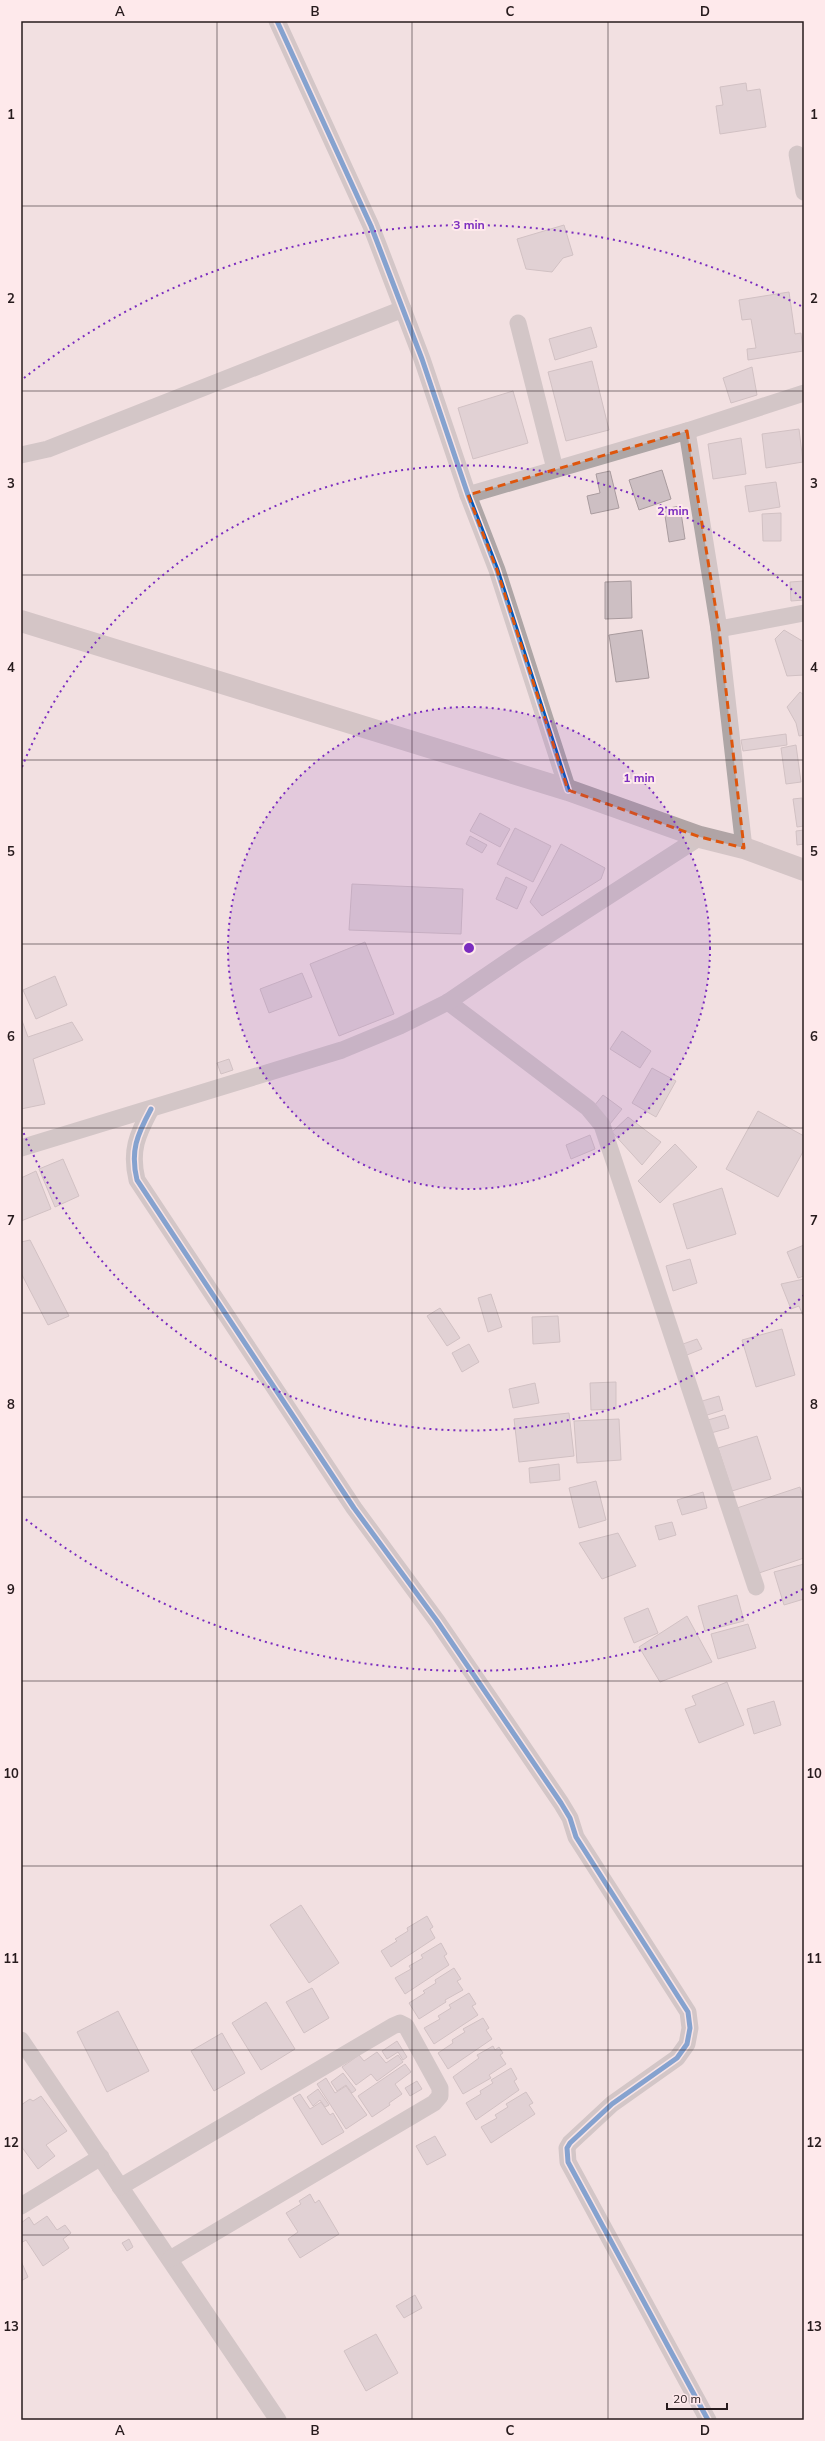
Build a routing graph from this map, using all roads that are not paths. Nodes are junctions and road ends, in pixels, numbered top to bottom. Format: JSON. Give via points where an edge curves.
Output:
{"nodes":[{"id":1,"x":277,"y":21,"type":"edge"},
{"id":2,"x":797,"y":154,"type":"dead end"},
{"id":3,"x":804,"y":192,"type":"edge"},
{"id":4,"x":403,"y":309,"type":"junction"},
{"id":5,"x":518,"y":323,"type":"dead end"},
{"id":6,"x":804,"y":393,"type":"edge"},
{"id":7,"x":687,"y":431,"type":"junction"},
{"id":8,"x":21,"y":454,"type":"edge"},
{"id":9,"x":554,"y":469,"type":"junction"},
{"id":10,"x":468,"y":495,"type":"junction"},
{"id":11,"x":804,"y":613,"type":"edge"},
{"id":12,"x":21,"y":621,"type":"edge"},
{"id":13,"x":719,"y":629,"type":"junction"},
{"id":14,"x":568,"y":790,"type":"junction"},
{"id":15,"x":700,"y":837,"type":"junction"},
{"id":16,"x":744,"y":848,"type":"junction"},
{"id":17,"x":804,"y":870,"type":"edge"},
{"id":18,"x":448,"y":1002,"type":"junction"},
{"id":19,"x":151,"y":1109,"type":"junction"},
{"id":20,"x":21,"y":1148,"type":"edge"},
{"id":21,"x":756,"y":1587,"type":"dead end"},
{"id":22,"x":21,"y":2040,"type":"edge"},
{"id":23,"x":101,"y":2157,"type":"junction"},
{"id":24,"x":120,"y":2187,"type":"junction"},
{"id":25,"x":21,"y":2206,"type":"edge"},
{"id":26,"x":170,"y":2260,"type":"junction"},
{"id":27,"x":278,"y":2420,"type":"edge"},
{"id":28,"x":708,"y":2420,"type":"edge"}],
"edges":[{"from":1,"to":4,"type":"street","via":[[371,226]]},
{"from":2,"to":3,"type":"street"},
{"from":4,"to":8,"type":"street","via":[[48,449]]},
{"from":4,"to":10,"type":"street"},
{"from":5,"to":9,"type":"street"},
{"from":6,"to":7,"type":"street"},
{"from":7,"to":9,"type":"street"},
{"from":7,"to":13,"type":"street"},
{"from":9,"to":10,"type":"street"},
{"from":10,"to":14,"type":"street","via":[[497,570]]},
{"from":11,"to":13,"type":"street"},
{"from":12,"to":14,"type":"street"},
{"from":13,"to":16,"type":"street"},
{"from":14,"to":15,"type":"street"},
{"from":15,"to":16,"type":"street"},
{"from":15,"to":18,"type":"street","via":[[526,948]]},
{"from":16,"to":17,"type":"street"},
{"from":18,"to":19,"type":"street","via":[[400,1026],[342,1050]]},
{"from":18,"to":21,"type":"street","via":[[588,1108],[602,1125]]},
{"from":19,"to":20,"type":"street"},
{"from":19,"to":28,"type":"street","via":[[141,1128],[134,1152],[138,1180],[350,1502],[438,1621],[561,1803],[570,1818],[576,1837],[688,2012],[690,2028],[687,2044],[677,2058],[612,2104],[570,2143],[567,2156]]},
{"from":22,"to":23,"type":"street"},
{"from":23,"to":24,"type":"street"},
{"from":23,"to":25,"type":"street"},
{"from":24,"to":26,"type":"street"},
{"from":24,"to":26,"type":"street","via":[[393,2026],[400,2023],[406,2026],[440,2088],[440,2096],[434,2103]]},
{"from":26,"to":27,"type":"street"}]}
